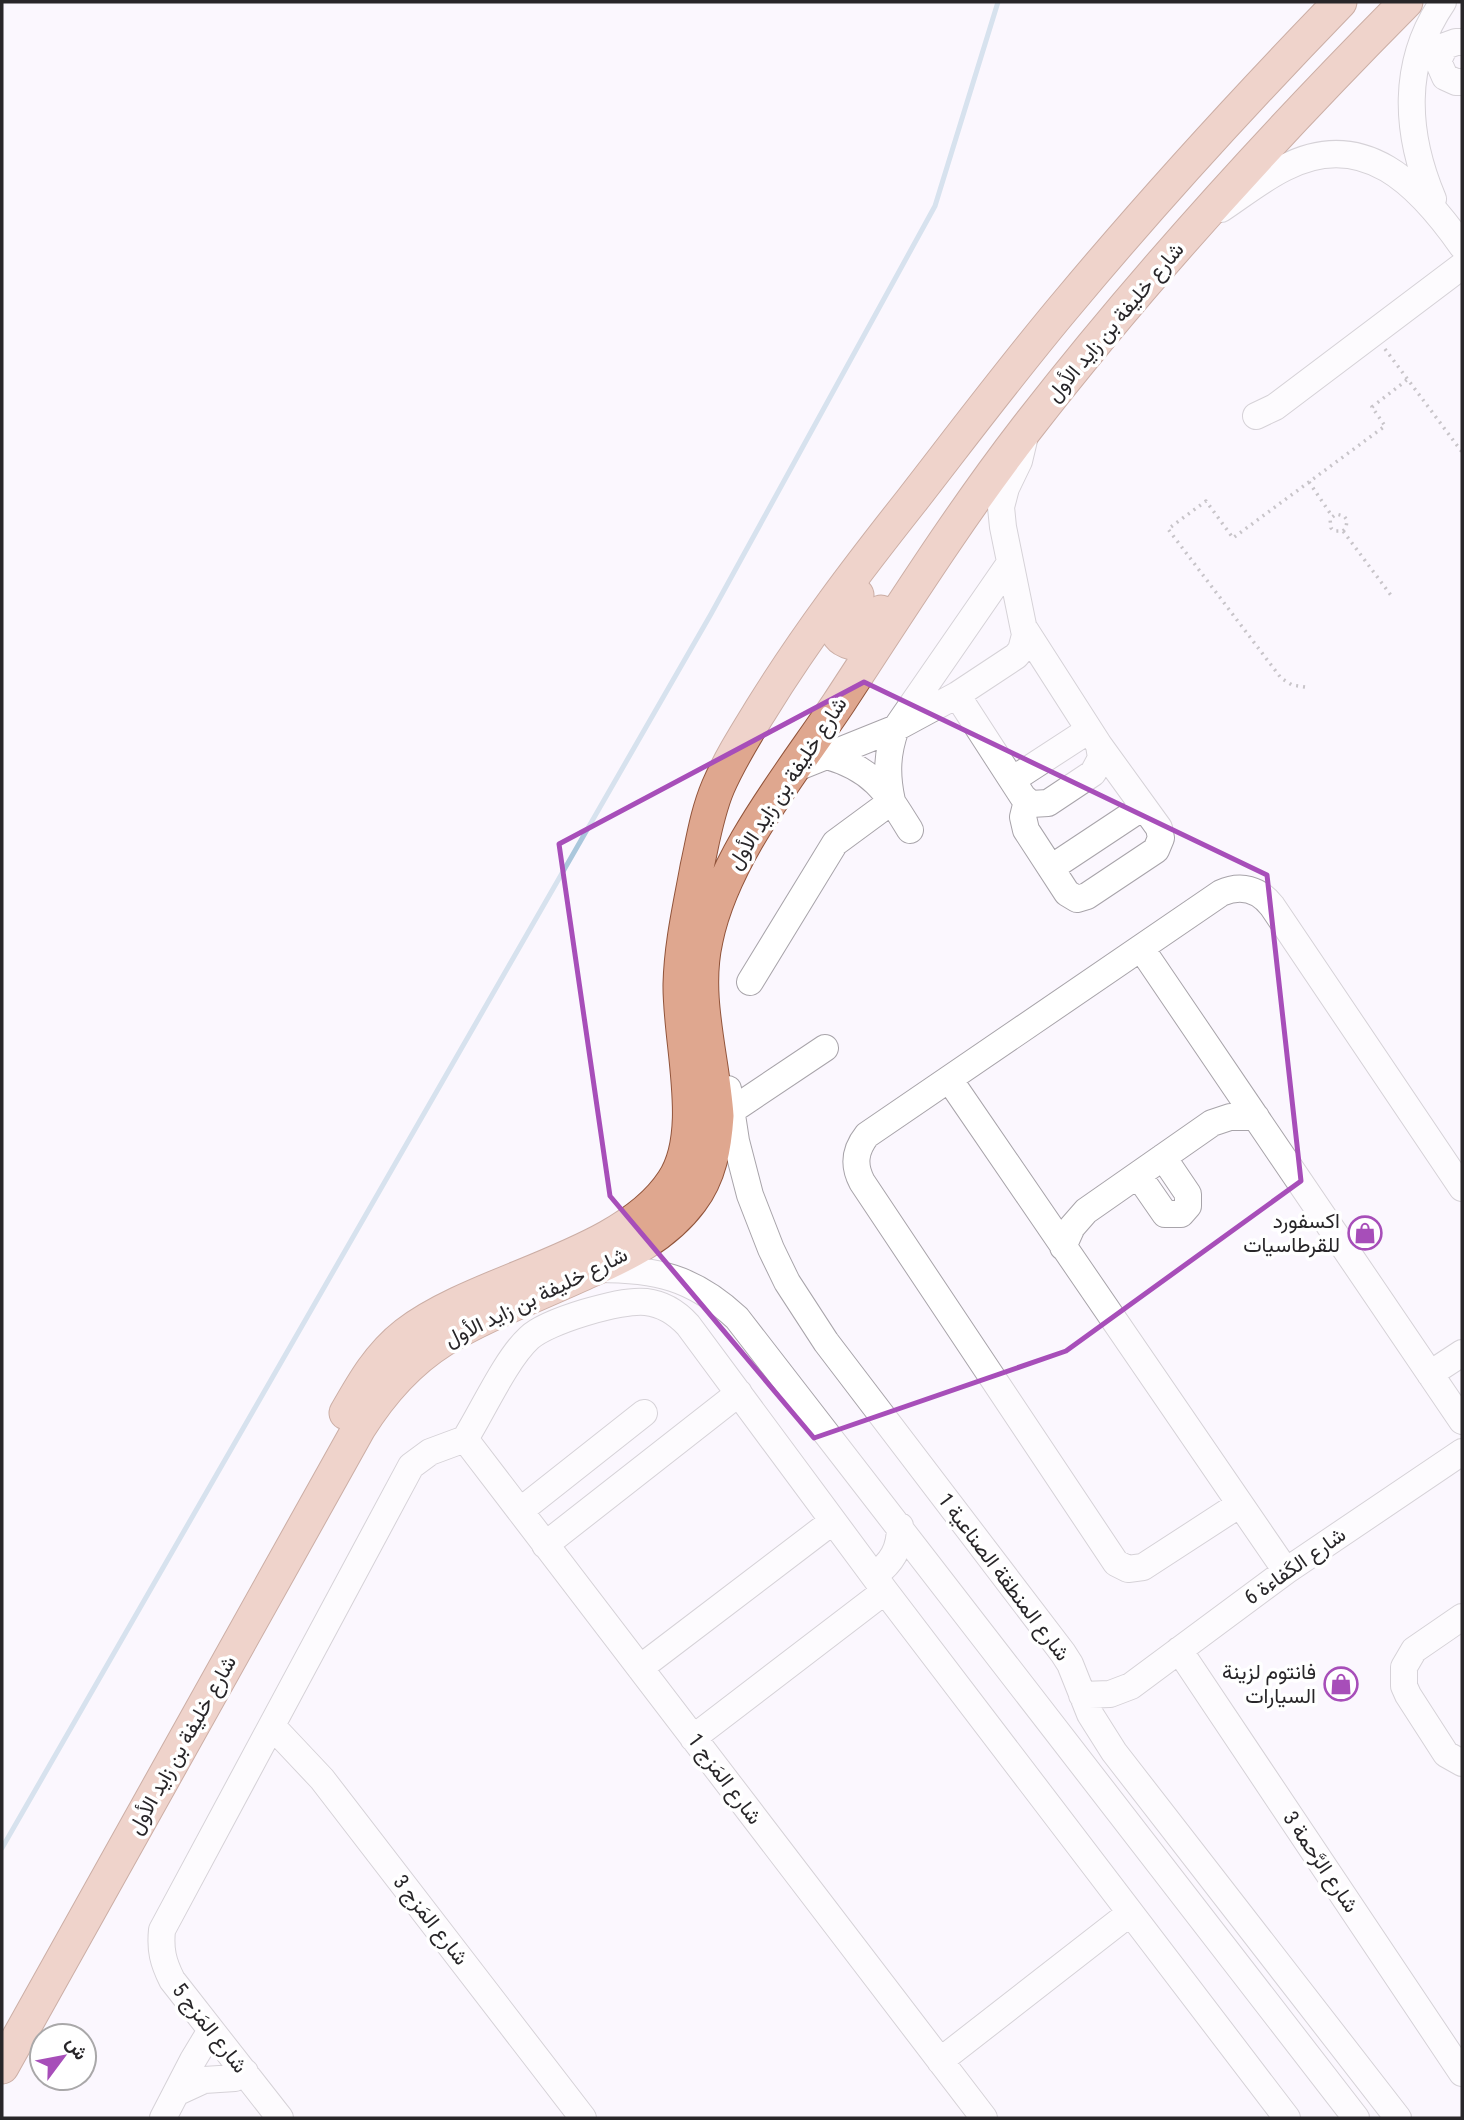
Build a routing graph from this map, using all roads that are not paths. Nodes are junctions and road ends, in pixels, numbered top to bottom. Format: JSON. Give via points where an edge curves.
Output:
{"nodes":[{"id":1,"x":1340,"y":2,"type":"edge"},
{"id":2,"x":1406,"y":2,"type":"edge"},
{"id":3,"x":1443,"y":2,"type":"edge"},
{"id":4,"x":1462,"y":42,"type":"edge"},
{"id":5,"x":1462,"y":82,"type":"edge"},
{"id":6,"x":1439,"y":213,"type":"junction"},
{"id":7,"x":1198,"y":224,"type":"junction"},
{"id":8,"x":1462,"y":246,"type":"edge"},
{"id":9,"x":1462,"y":266,"type":"edge"},
{"id":10,"x":1256,"y":416,"type":"dead end"},
{"id":11,"x":1025,"y":430,"type":"junction"},
{"id":12,"x":977,"y":496,"type":"junction"},
{"id":13,"x":911,"y":500,"type":"junction"},
{"id":14,"x":1010,"y":563,"type":"junction"},
{"id":15,"x":1024,"y":628,"type":"junction"},
{"id":16,"x":957,"y":695,"type":"junction"},
{"id":17,"x":897,"y":728,"type":"junction"},
{"id":18,"x":1094,"y":737,"type":"junction"},
{"id":19,"x":827,"y":756,"type":"junction"},
{"id":20,"x":794,"y":768,"type":"junction"},
{"id":21,"x":1019,"y":791,"type":"junction"},
{"id":22,"x":892,"y":801,"type":"junction"},
{"id":23,"x":1143,"y":807,"type":"junction"},
{"id":24,"x":910,"y":830,"type":"dead end"},
{"id":25,"x":1051,"y":868,"type":"junction"},
{"id":26,"x":1141,"y":948,"type":"junction"},
{"id":27,"x":750,"y":982,"type":"dead end"},
{"id":28,"x":702,"y":992,"type":"junction"},
{"id":29,"x":825,"y":1048,"type":"dead end"},
{"id":30,"x":949,"y":1079,"type":"junction"},
{"id":31,"x":731,"y":1111,"type":"junction"},
{"id":32,"x":1256,"y":1117,"type":"junction"},
{"id":33,"x":1163,"y":1157,"type":"junction"},
{"id":34,"x":1138,"y":1175,"type":"junction"},
{"id":35,"x":1462,"y":1188,"type":"edge"},
{"id":36,"x":1063,"y":1247,"type":"junction"},
{"id":37,"x":596,"y":1269,"type":"junction"},
{"id":38,"x":1462,"y":1353,"type":"edge"},
{"id":39,"x":1430,"y":1374,"type":"junction"},
{"id":40,"x":739,"y":1393,"type":"junction"},
{"id":41,"x":644,"y":1413,"type":"dead end"},
{"id":42,"x":1462,"y":1421,"type":"edge"},
{"id":43,"x":465,"y":1439,"type":"junction"},
{"id":44,"x":1462,"y":1452,"type":"edge"},
{"id":45,"x":1240,"y":1504,"type":"junction"},
{"id":46,"x":520,"y":1511,"type":"junction"},
{"id":47,"x":833,"y":1521,"type":"junction"},
{"id":48,"x":900,"y":1526,"type":"junction"},
{"id":49,"x":545,"y":1545,"type":"junction"},
{"id":50,"x":932,"y":1569,"type":"junction"},
{"id":51,"x":1286,"y":1571,"type":"junction"},
{"id":52,"x":883,"y":1577,"type":"junction"},
{"id":53,"x":1462,"y":1618,"type":"edge"},
{"id":54,"x":1179,"y":1650,"type":"junction"},
{"id":55,"x":640,"y":1668,"type":"junction"},
{"id":56,"x":1131,"y":1686,"type":"junction"},
{"id":57,"x":1082,"y":1695,"type":"junction"},
{"id":58,"x":273,"y":1727,"type":"junction"},
{"id":59,"x":693,"y":1738,"type":"junction"},
{"id":60,"x":1115,"y":1752,"type":"junction"},
{"id":61,"x":1462,"y":1763,"type":"edge"},
{"id":62,"x":1130,"y":1913,"type":"junction"},
{"id":63,"x":1242,"y":1917,"type":"junction"},
{"id":64,"x":1210,"y":1930,"type":"junction"},
{"id":65,"x":2,"y":2028,"type":"edge"},
{"id":66,"x":211,"y":2030,"type":"junction"},
{"id":67,"x":940,"y":2061,"type":"junction"},
{"id":68,"x":2,"y":2067,"type":"edge"},
{"id":69,"x":246,"y":2073,"type":"junction"},
{"id":70,"x":1462,"y":2073,"type":"edge"},
{"id":71,"x":178,"y":2092,"type":"junction"},
{"id":72,"x":163,"y":2118,"type":"edge"},
{"id":73,"x":281,"y":2118,"type":"edge"},
{"id":74,"x":583,"y":2118,"type":"edge"},
{"id":75,"x":984,"y":2118,"type":"edge"},
{"id":76,"x":1287,"y":2118,"type":"edge"},
{"id":77,"x":1356,"y":2118,"type":"edge"},
{"id":78,"x":1398,"y":2118,"type":"edge"}],
"edges":[{"from":1,"to":13,"type":"main road","name":"شارع خليفة بن زايد الأول","via":[[1146,211]]},
{"from":2,"to":7,"type":"main road","name":"شارع خليفة بن زايد الأول","via":[[1308,101]]},
{"from":3,"to":6,"type":"street","via":[[1421,48],[1411,110],[1420,170]]},
{"from":4,"to":5,"type":"street","via":[[1445,46],[1438,61],[1445,77]]},
{"from":6,"to":7,"type":"street","via":[[1393,171],[1361,158],[1328,155],[1284,168]]},
{"from":6,"to":8,"type":"street"},
{"from":7,"to":11,"type":"main road","name":"شارع خليفة بن زايد الأول"},
{"from":9,"to":10,"type":"street","via":[[1275,407]]},
{"from":11,"to":12,"type":"main road","name":"شارع خليفة بن زايد الأول"},
{"from":11,"to":14,"type":"street","via":[[1023,450],[1001,507]]},
{"from":12,"to":13,"type":"main road","via":[[943,523],[862,639],[846,642],[839,636],[838,622],[902,532]]},
{"from":12,"to":20,"type":"main road","name":"شارع خليفة بن زايد الأول"},
{"from":13,"to":65,"type":"main road","name":"شارع خليفة بن زايد الأول","via":[[774,688],[729,764],[710,808],[682,957],[680,1011],[690,1131],[675,1180],[655,1205],[620,1230],[423,1322],[375,1365]]},
{"from":14,"to":15,"type":"street"},
{"from":14,"to":17,"type":"street"},
{"from":15,"to":16,"type":"street","via":[[1024,643],[1016,656]]},
{"from":15,"to":18,"type":"street"},
{"from":16,"to":17,"type":"street"},
{"from":16,"to":21,"type":"street"},
{"from":17,"to":19,"type":"street"},
{"from":17,"to":22,"type":"street","via":[[887,764]]},
{"from":18,"to":21,"type":"street"},
{"from":18,"to":21,"type":"street","via":[[1101,758],[1093,773],[1042,805],[1031,804]]},
{"from":18,"to":23,"type":"street"},
{"from":19,"to":20,"type":"street"},
{"from":19,"to":22,"type":"street","via":[[865,772]]},
{"from":20,"to":28,"type":"main road","name":"شارع خليفة بن زايد الأول","via":[[720,893],[705,941]]},
{"from":21,"to":25,"type":"street","via":[[1026,830]]},
{"from":22,"to":24,"type":"street"},
{"from":22,"to":27,"type":"street","via":[[835,843]]},
{"from":23,"to":25,"type":"street"},
{"from":23,"to":25,"type":"street","via":[[1161,833],[1156,850],[1077,899]]},
{"from":26,"to":30,"type":"street"},
{"from":26,"to":32,"type":"street"},
{"from":26,"to":35,"type":"street","via":[[1228,890],[1244,888],[1259,893]]},
{"from":28,"to":31,"type":"street","name":"شارع المنطقة الصناعية 1","via":[[718,1034]]},
{"from":28,"to":37,"type":"main road","name":"شارع خليفة بن زايد الأول","via":[[717,1116],[708,1167],[691,1201],[670,1224]]},
{"from":29,"to":31,"type":"street"},
{"from":30,"to":36,"type":"street"},
{"from":30,"to":45,"type":"street","via":[[867,1135],[857,1150],[858,1175],[1112,1559],[1128,1569],[1143,1567]]},
{"from":31,"to":57,"type":"street","name":"شارع المنطقة الصناعية 1","via":[[750,1195],[793,1292],[826,1342],[1063,1653]]},
{"from":32,"to":33,"type":"street","via":[[1230,1117],[1212,1123]]},
{"from":32,"to":39,"type":"street"},
{"from":33,"to":34,"type":"street"},
{"from":33,"to":34,"type":"street","via":[[1188,1194],[1188,1206],[1181,1214],[1170,1216],[1161,1210]]},
{"from":34,"to":36,"type":"street","via":[[1086,1211]]},
{"from":36,"to":45,"type":"street"},
{"from":37,"to":48,"type":"street","via":[[670,1275],[722,1304]]},
{"from":37,"to":68,"type":"main road","name":"شارع خليفة بن زايد الأول","via":[[443,1340],[404,1370],[372,1407]]},
{"from":38,"to":39,"type":"street"},
{"from":39,"to":42,"type":"street"},
{"from":40,"to":43,"type":"street","via":[[680,1316],[658,1305],[633,1302],[558,1321],[529,1337]]},
{"from":40,"to":47,"type":"street"},
{"from":40,"to":49,"type":"street"},
{"from":41,"to":46,"type":"street"},
{"from":43,"to":46,"type":"street","name":"شارع المَزج 1"},
{"from":43,"to":58,"type":"street","via":[[430,1452],[403,1477]]},
{"from":44,"to":51,"type":"street","name":"شارع الكَفاءة 6"},
{"from":45,"to":51,"type":"street"},
{"from":46,"to":49,"type":"street","name":"شارع المَزج 1"},
{"from":47,"to":52,"type":"street"},
{"from":47,"to":55,"type":"street"},
{"from":48,"to":50,"type":"street"},
{"from":48,"to":52,"type":"street","via":[[899,1546]]},
{"from":49,"to":55,"type":"street","name":"شارع المَزج 1"},
{"from":50,"to":52,"type":"street","via":[[912,1563]]},
{"from":50,"to":64,"type":"street"},
{"from":51,"to":54,"type":"street","name":"شارع الكَفاءة 6"},
{"from":52,"to":59,"type":"street"},
{"from":52,"to":62,"type":"street"},
{"from":53,"to":61,"type":"street","via":[[1414,1650],[1403,1676],[1408,1695],[1446,1754]]},
{"from":54,"to":56,"type":"street","name":"شارع الكَفاءة 6"},
{"from":54,"to":70,"type":"street","name":"شارع الرَّحمة 3"},
{"from":55,"to":59,"type":"street","name":"شارع المَزج 1"},
{"from":56,"to":57,"type":"street","name":"شارع الكَفاءة 6","via":[[1110,1694]]},
{"from":56,"to":60,"type":"street","name":"شارع الكَفاءة 6","via":[[1114,1717]]},
{"from":57,"to":60,"type":"street","name":"شارع المنطقة الصناعية 1"},
{"from":58,"to":66,"type":"street","name":"شارع المَزج 5","via":[[162,1930],[164,1964]]},
{"from":58,"to":74,"type":"street","name":"شارع المَزج 3","via":[[322,1779]]},
{"from":59,"to":67,"type":"street","name":"شارع المَزج 1"},
{"from":60,"to":63,"type":"street","name":"شارع المنطقة الصناعية 1"},
{"from":62,"to":67,"type":"street"},
{"from":62,"to":76,"type":"street"},
{"from":63,"to":64,"type":"street","via":[[1227,1917]]},
{"from":63,"to":78,"type":"street","name":"شارع المنطقة الصناعية 1"},
{"from":64,"to":77,"type":"street"},
{"from":66,"to":69,"type":"street","name":"شارع المَزج 5"},
{"from":66,"to":71,"type":"street"},
{"from":67,"to":75,"type":"street","name":"شارع المَزج 1"},
{"from":69,"to":71,"type":"street","via":[[204,2080]]},
{"from":69,"to":73,"type":"street","name":"شارع المَزج 5"},
{"from":71,"to":72,"type":"street"}]}
